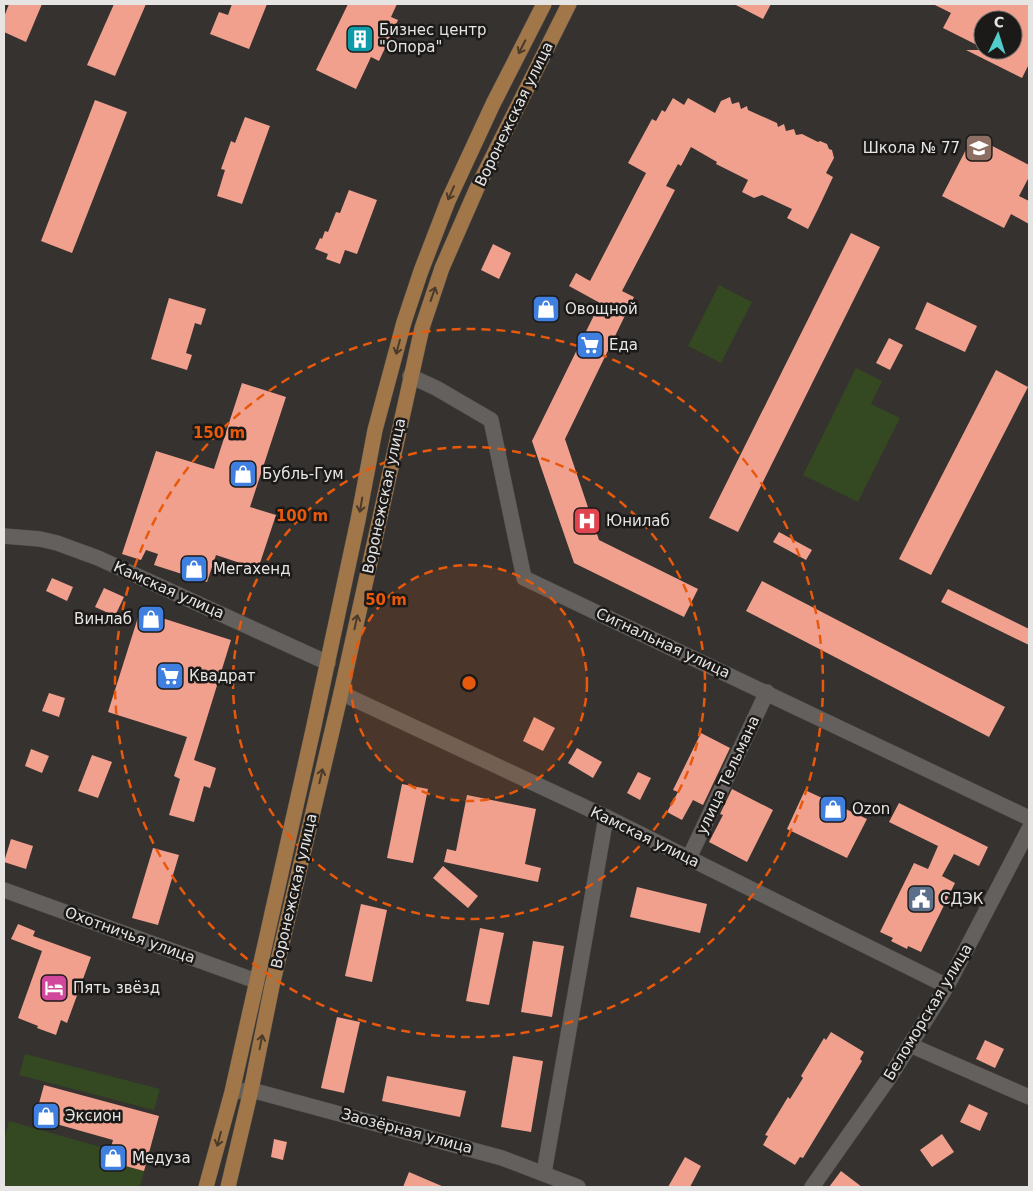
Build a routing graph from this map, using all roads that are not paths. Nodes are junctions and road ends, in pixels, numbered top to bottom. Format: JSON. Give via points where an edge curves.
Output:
{"nodes":[{"id":1,"x":543,"y":4,"type":"edge"},
{"id":2,"x":569,"y":4,"type":"edge"},
{"id":3,"x":410,"y":376,"type":"junction"},
{"id":4,"x":4,"y":536,"type":"edge"},
{"id":5,"x":328,"y":663,"type":"junction"},
{"id":6,"x":767,"y":692,"type":"junction"},
{"id":7,"x":341,"y":693,"type":"junction"},
{"id":8,"x":606,"y":817,"type":"junction"},
{"id":9,"x":1029,"y":818,"type":"edge"},
{"id":10,"x":1029,"y":829,"type":"edge"},
{"id":11,"x":689,"y":858,"type":"junction"},
{"id":12,"x":4,"y":890,"type":"edge"},
{"id":13,"x":256,"y":981,"type":"junction"},
{"id":14,"x":947,"y":986,"type":"junction"},
{"id":15,"x":910,"y":1045,"type":"junction"},
{"id":16,"x":251,"y":1090,"type":"junction"},
{"id":17,"x":232,"y":1092,"type":"junction"},
{"id":18,"x":1029,"y":1097,"type":"edge"},
{"id":19,"x":544,"y":1173,"type":"junction"},
{"id":20,"x":206,"y":1187,"type":"edge"},
{"id":21,"x":228,"y":1187,"type":"edge"},
{"id":22,"x":578,"y":1187,"type":"edge"},
{"id":23,"x":812,"y":1187,"type":"edge"}],
"edges":[{"from":1,"to":5,"type":"main road","name":"Воронежская улица","one_way":true,"via":[[448,201],[404,322],[375,430]]},
{"from":3,"to":2,"type":"main road","name":"Воронежская улица","one_way":true,"via":[[442,268],[477,188]]},
{"from":3,"to":6,"type":"street","name":"Сигнальная улица","via":[[491,420],[524,578]]},
{"from":7,"to":3,"type":"main road","name":"Воронежская улица","one_way":true},
{"from":4,"to":5,"type":"street","name":"Камская улица","via":[[40,539],[98,558]]},
{"from":5,"to":13,"type":"main road","name":"Воронежская улица"},
{"from":6,"to":9,"type":"street","name":"Сигнальная улица"},
{"from":6,"to":11,"type":"street","name":"улица Тельмана"},
{"from":7,"to":8,"type":"street","name":"Камская улица"},
{"from":16,"to":7,"type":"main road","name":"Воронежская улица","one_way":true,"via":[[272,986]]},
{"from":8,"to":11,"type":"street","name":"Камская улица"},
{"from":8,"to":19,"type":"street"},
{"from":10,"to":14,"type":"street","name":"Беломорская улица"},
{"from":11,"to":14,"type":"street","name":"Камская улица"},
{"from":12,"to":13,"type":"street","name":"Охотничья улица"},
{"from":13,"to":17,"type":"main road","name":"Воронежская улица"},
{"from":14,"to":15,"type":"street","name":"Беломорская улица"},
{"from":15,"to":18,"type":"street"},
{"from":15,"to":23,"type":"street","name":"Беломорская улица"},
{"from":16,"to":17,"type":"street","name":"Заозёрная улица"},
{"from":16,"to":19,"type":"street","name":"Заозёрная улица","via":[[450,1142]]},
{"from":16,"to":21,"type":"main road","name":"Воронежская улица"},
{"from":17,"to":20,"type":"main road","name":"Воронежская улица","one_way":true},
{"from":19,"to":22,"type":"street","name":"Заозёрная улица"}]}
